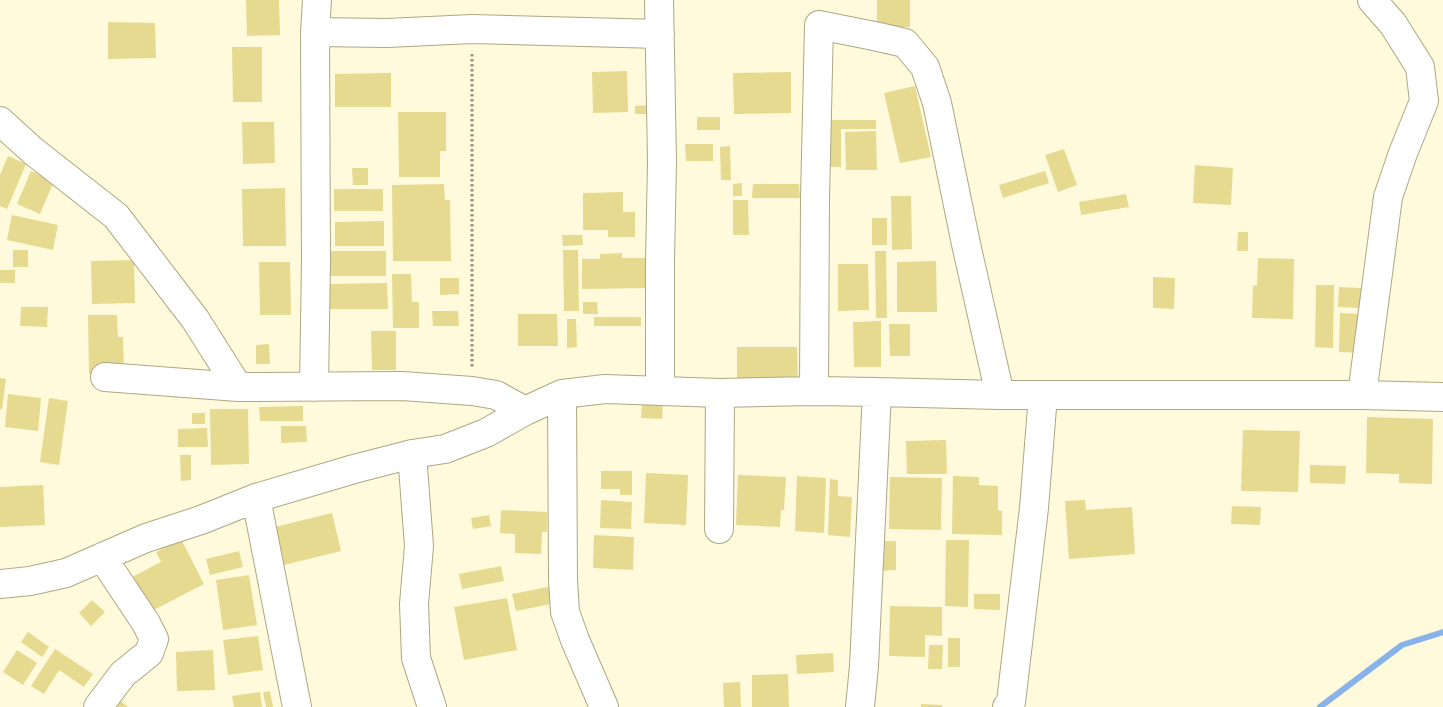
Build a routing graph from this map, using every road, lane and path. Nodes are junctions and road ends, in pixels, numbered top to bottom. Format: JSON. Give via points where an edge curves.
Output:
{"nodes":[{"id":1,"x":317,"y":0,"type":"edge"},
{"id":2,"x":659,"y":0,"type":"edge"},
{"id":3,"x":1372,"y":0,"type":"edge"},
{"id":4,"x":472,"y":29,"type":"junction"},
{"id":5,"x":315,"y":32,"type":"junction"},
{"id":6,"x":660,"y":34,"type":"junction"},
{"id":7,"x":0,"y":122,"type":"edge"},
{"id":8,"x":105,"y":377,"type":"dead end"},
{"id":9,"x":314,"y":386,"type":"junction"},
{"id":10,"x":238,"y":387,"type":"junction"},
{"id":11,"x":660,"y":390,"type":"junction"},
{"id":12,"x":472,"y":391,"type":"junction"},
{"id":13,"x":814,"y":391,"type":"junction"},
{"id":14,"x":877,"y":392,"type":"junction"},
{"id":15,"x":720,"y":393,"type":"junction"},
{"id":16,"x":562,"y":394,"type":"junction"},
{"id":17,"x":1043,"y":395,"type":"junction"},
{"id":18,"x":1362,"y":395,"type":"junction"},
{"id":19,"x":1000,"y":396,"type":"junction"},
{"id":20,"x":1443,"y":397,"type":"edge"},
{"id":21,"x":525,"y":411,"type":"junction"},
{"id":22,"x":412,"y":454,"type":"junction"},
{"id":23,"x":256,"y":498,"type":"junction"},
{"id":24,"x":719,"y":529,"type":"dead end"},
{"id":25,"x":102,"y":557,"type":"junction"},
{"id":26,"x":0,"y":584,"type":"edge"},
{"id":27,"x":98,"y":707,"type":"edge"},
{"id":28,"x":297,"y":707,"type":"edge"},
{"id":29,"x":432,"y":707,"type":"edge"},
{"id":30,"x":604,"y":707,"type":"edge"},
{"id":31,"x":860,"y":707,"type":"edge"},
{"id":32,"x":1007,"y":707,"type":"edge"}],
"edges":[{"from":1,"to":5,"type":"street"},
{"from":2,"to":6,"type":"street"},
{"from":3,"to":18,"type":"street","via":[[1394,24],[1420,67],[1424,101],[1388,197]]},
{"from":4,"to":5,"type":"street"},
{"from":4,"to":6,"type":"street"},
{"from":4,"to":12,"type":"path"},
{"from":5,"to":9,"type":"street"},
{"from":6,"to":11,"type":"street"},
{"from":7,"to":10,"type":"street","via":[[116,216],[194,319]]},
{"from":8,"to":10,"type":"street"},
{"from":9,"to":10,"type":"street"},
{"from":9,"to":12,"type":"street","via":[[402,386]]},
{"from":11,"to":15,"type":"street"},
{"from":11,"to":16,"type":"street","via":[[605,389]]},
{"from":12,"to":21,"type":"street","via":[[496,395]]},
{"from":13,"to":14,"type":"street"},
{"from":13,"to":15,"type":"street"},
{"from":13,"to":19,"type":"street","via":[[818,25],[905,43],[925,67],[937,103]]},
{"from":14,"to":19,"type":"street"},
{"from":14,"to":31,"type":"street"},
{"from":15,"to":24,"type":"street"},
{"from":16,"to":21,"type":"street"},
{"from":16,"to":30,"type":"street","via":[[565,612]]},
{"from":17,"to":18,"type":"street"},
{"from":17,"to":19,"type":"street"},
{"from":17,"to":32,"type":"street","via":[[1034,508],[1011,702]]},
{"from":18,"to":20,"type":"street"},
{"from":21,"to":22,"type":"street","via":[[486,433],[445,449]]},
{"from":22,"to":23,"type":"street"},
{"from":22,"to":29,"type":"street","via":[[419,546],[414,604],[416,658]]},
{"from":23,"to":25,"type":"street"},
{"from":23,"to":28,"type":"street"},
{"from":25,"to":26,"type":"street","via":[[66,573]]},
{"from":25,"to":27,"type":"street","via":[[154,639],[149,653],[123,674]]}]}
